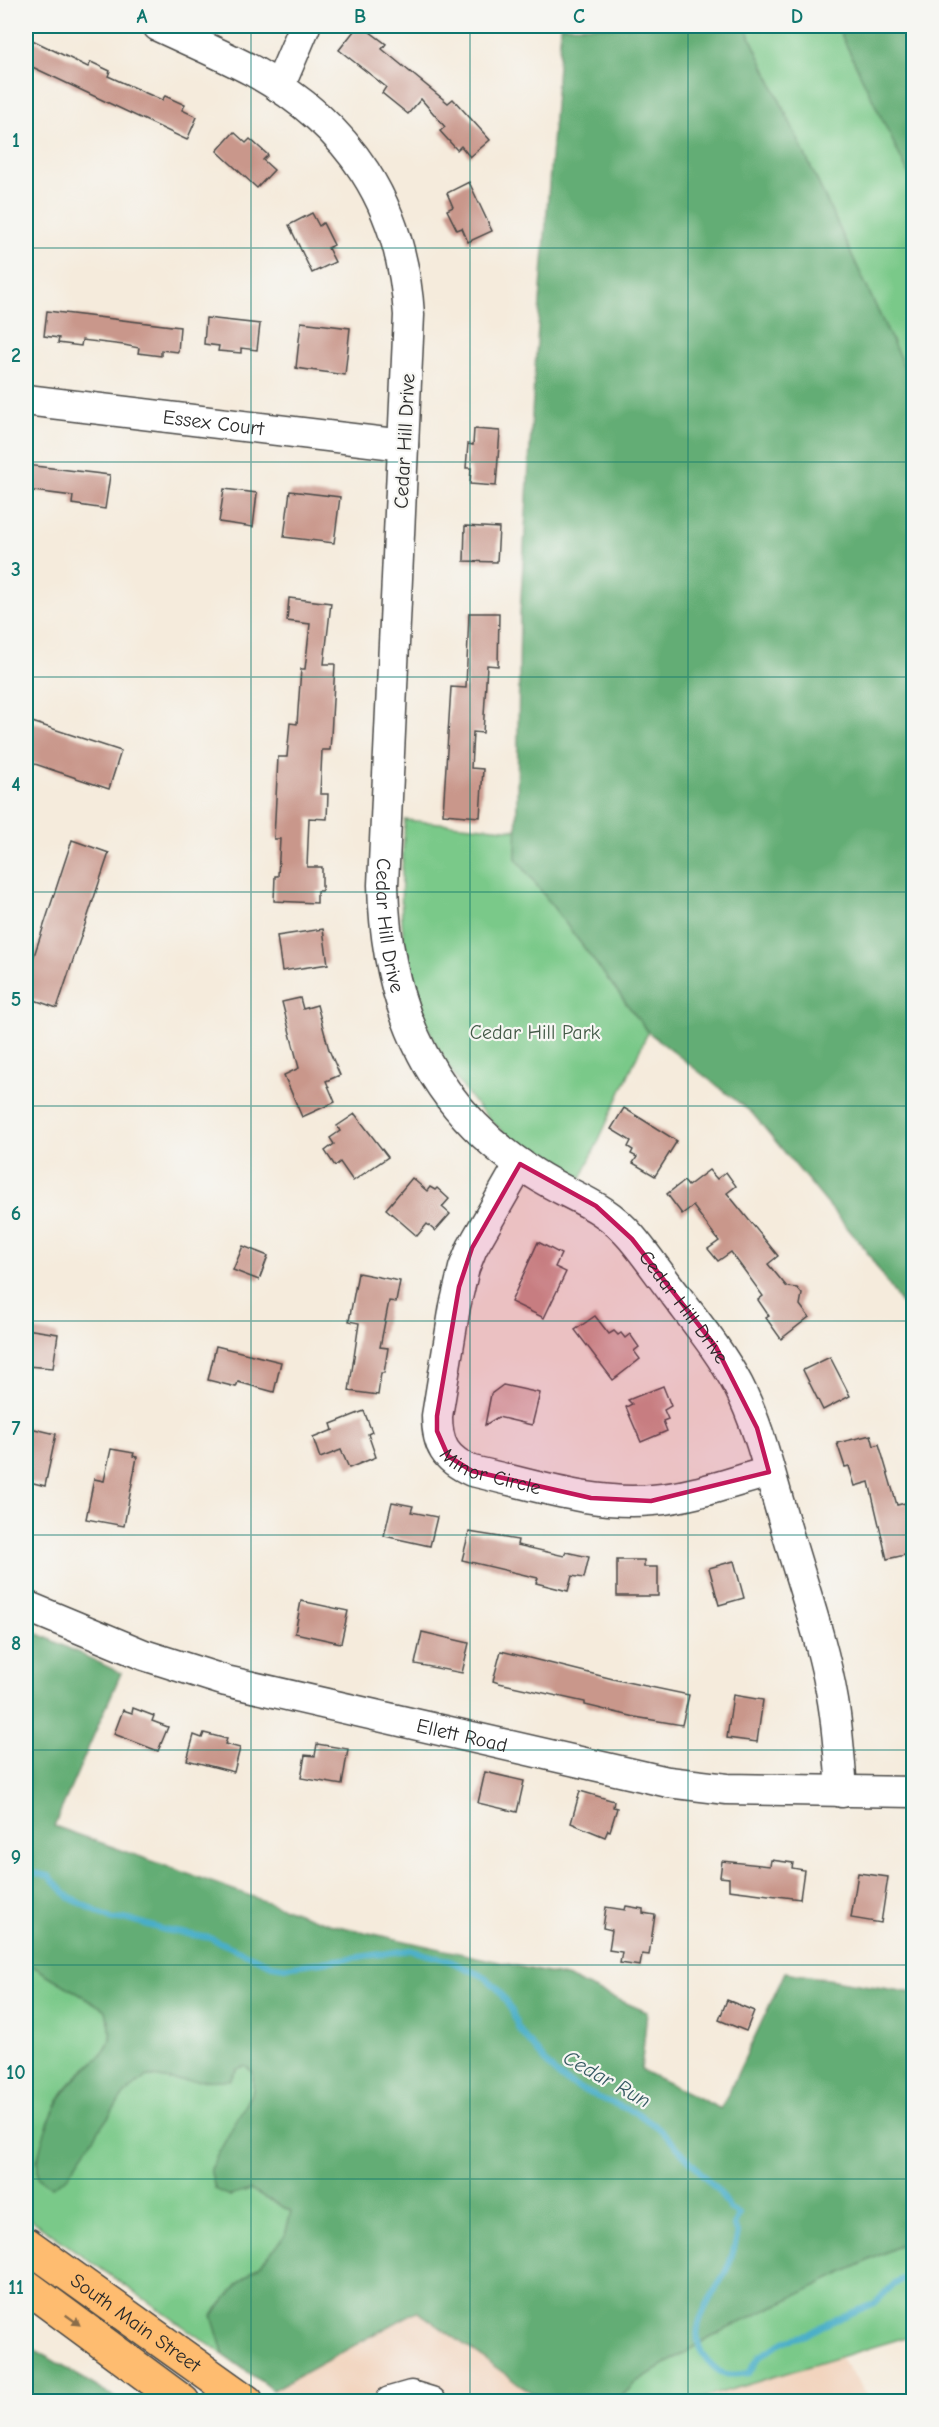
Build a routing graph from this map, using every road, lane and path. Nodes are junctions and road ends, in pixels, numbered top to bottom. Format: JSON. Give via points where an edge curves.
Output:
{"nodes":[{"id":1,"x":158,"y":26,"type":"edge"},
{"id":2,"x":304,"y":26,"type":"edge"},
{"id":3,"x":279,"y":87,"type":"junction"},
{"id":4,"x":26,"y":400,"type":"edge"},
{"id":5,"x":403,"y":445,"type":"junction"},
{"id":6,"x":520,"y":1164,"type":"junction"},
{"id":7,"x":769,"y":1472,"type":"junction"},
{"id":8,"x":26,"y":1606,"type":"edge"},
{"id":9,"x":842,"y":1792,"type":"junction"},
{"id":10,"x":914,"y":1792,"type":"edge"},
{"id":11,"x":30,"y":2267,"type":"edge"},
{"id":12,"x":183,"y":2402,"type":"edge"},
{"id":13,"x":247,"y":2402,"type":"edge"},
{"id":14,"x":390,"y":2402,"type":"edge"},
{"id":15,"x":431,"y":2402,"type":"edge"}],
"edges":[{"from":1,"to":3,"type":"street","name":"Cedar Hill Drive"},
{"from":2,"to":3,"type":"street"},
{"from":3,"to":5,"type":"street","name":"Cedar Hill Drive","via":[[350,149],[375,186],[395,233],[409,315]]},
{"from":4,"to":5,"type":"street","name":"Essex Court"},
{"from":5,"to":6,"type":"street","name":"Cedar Hill Drive","via":[[383,885],[389,959],[408,1021],[433,1072],[475,1128]]},
{"from":6,"to":7,"type":"street","name":"Cedar Hill Drive","via":[[596,1206],[632,1239],[716,1347],[757,1428]]},
{"from":6,"to":7,"type":"street","name":"Minor Circle","via":[[472,1248],[459,1287],[437,1416],[441,1446],[448,1456],[472,1471],[617,1501],[664,1499]]},
{"from":7,"to":9,"type":"street","name":"Cedar Hill Drive","via":[[833,1699]]},
{"from":8,"to":9,"type":"street","name":"Ellett Road","via":[[144,1655],[226,1681],[668,1782],[726,1789]]},
{"from":9,"to":10,"type":"street","name":"Ellett Road"},
{"from":11,"to":12,"type":"main road","name":"South Main Street","one_way":true},
{"from":11,"to":13,"type":"main road","name":"South Main Street"},
{"from":14,"to":15,"type":"street","via":[[411,2396]]}]}
